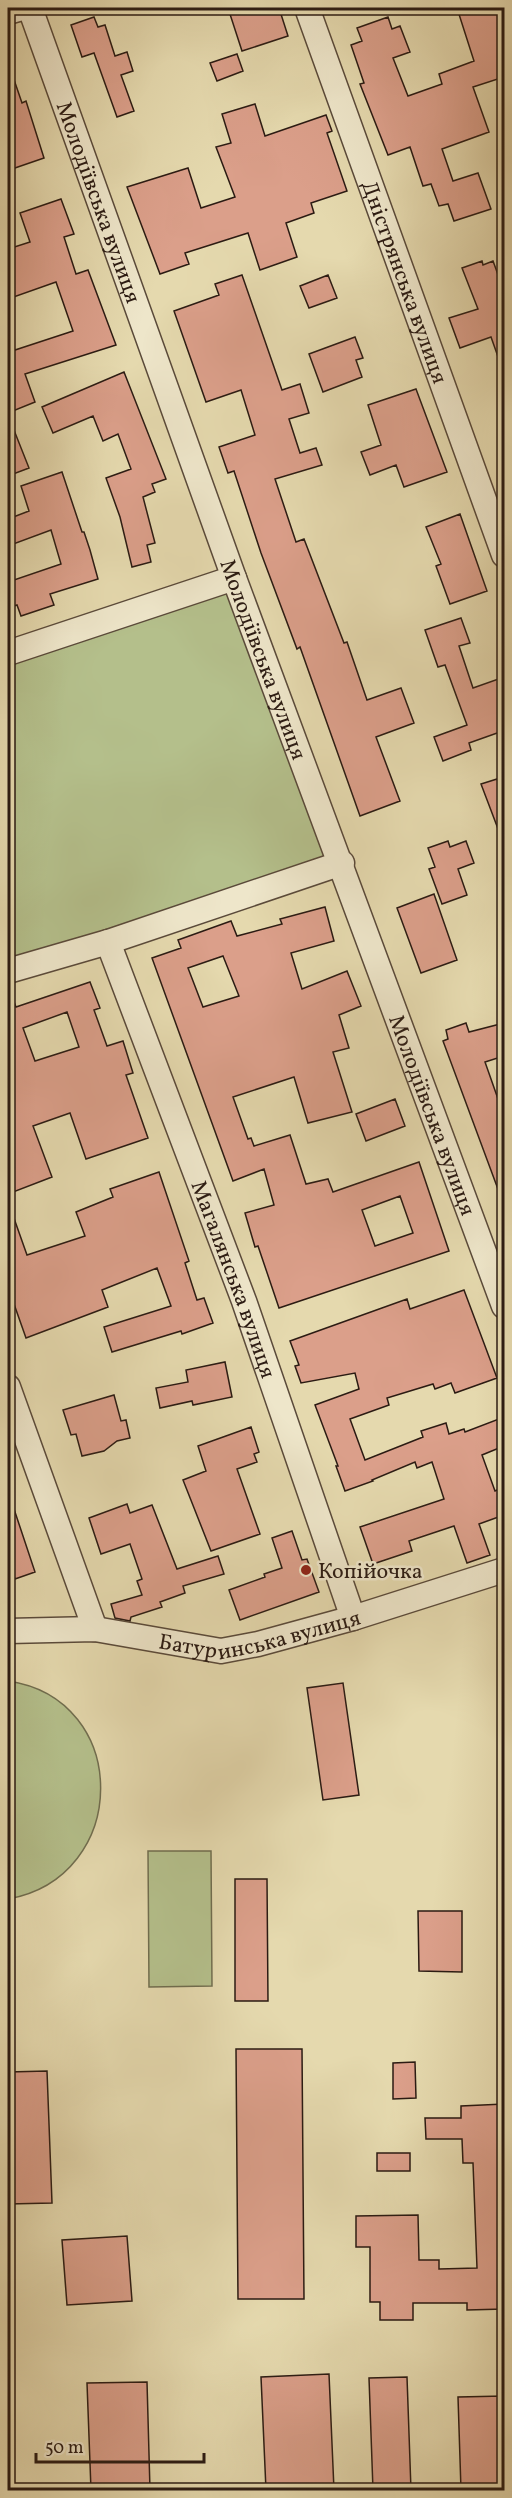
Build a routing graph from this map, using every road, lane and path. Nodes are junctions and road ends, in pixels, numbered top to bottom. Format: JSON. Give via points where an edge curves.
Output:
{"nodes":[{"id":1,"x":22,"y":8,"type":"edge"},
{"id":2,"x":30,"y":8,"type":"edge"},
{"id":3,"x":306,"y":8,"type":"edge"},
{"id":4,"x":8,"y":12,"type":"edge"},
{"id":5,"x":504,"y":555,"type":"edge"},
{"id":6,"x":234,"y":578,"type":"junction"},
{"id":7,"x":8,"y":653,"type":"edge"},
{"id":8,"x":342,"y":863,"type":"junction"},
{"id":9,"x":108,"y":942,"type":"junction"},
{"id":10,"x":8,"y":971,"type":"edge"},
{"id":11,"x":504,"y":1306,"type":"edge"},
{"id":12,"x":8,"y":1388,"type":"edge"},
{"id":13,"x":504,"y":1570,"type":"edge"},
{"id":14,"x":353,"y":1618,"type":"junction"},
{"id":15,"x":95,"y":1629,"type":"junction"},
{"id":16,"x":8,"y":1631,"type":"edge"}],
"edges":[{"from":1,"to":4,"type":"street"},
{"from":2,"to":6,"type":"street","name":"Молодіївська вулиця"},
{"from":3,"to":5,"type":"street","name":"Дністрянська вулиця"},
{"from":6,"to":7,"type":"street"},
{"from":6,"to":8,"type":"street","name":"Молодіївська вулиця"},
{"from":8,"to":9,"type":"street"},
{"from":8,"to":11,"type":"street","name":"Молодіївська вулиця"},
{"from":9,"to":10,"type":"street"},
{"from":9,"to":14,"type":"street","name":"Магалянська вулиця","via":[[244,1301]]},
{"from":12,"to":15,"type":"street"},
{"from":13,"to":14,"type":"street","name":"Батуринська вулиця"},
{"from":14,"to":15,"type":"street","name":"Батуринська вулиця","via":[[221,1651]]},
{"from":15,"to":16,"type":"street","name":"Батуринська вулиця"}]}
